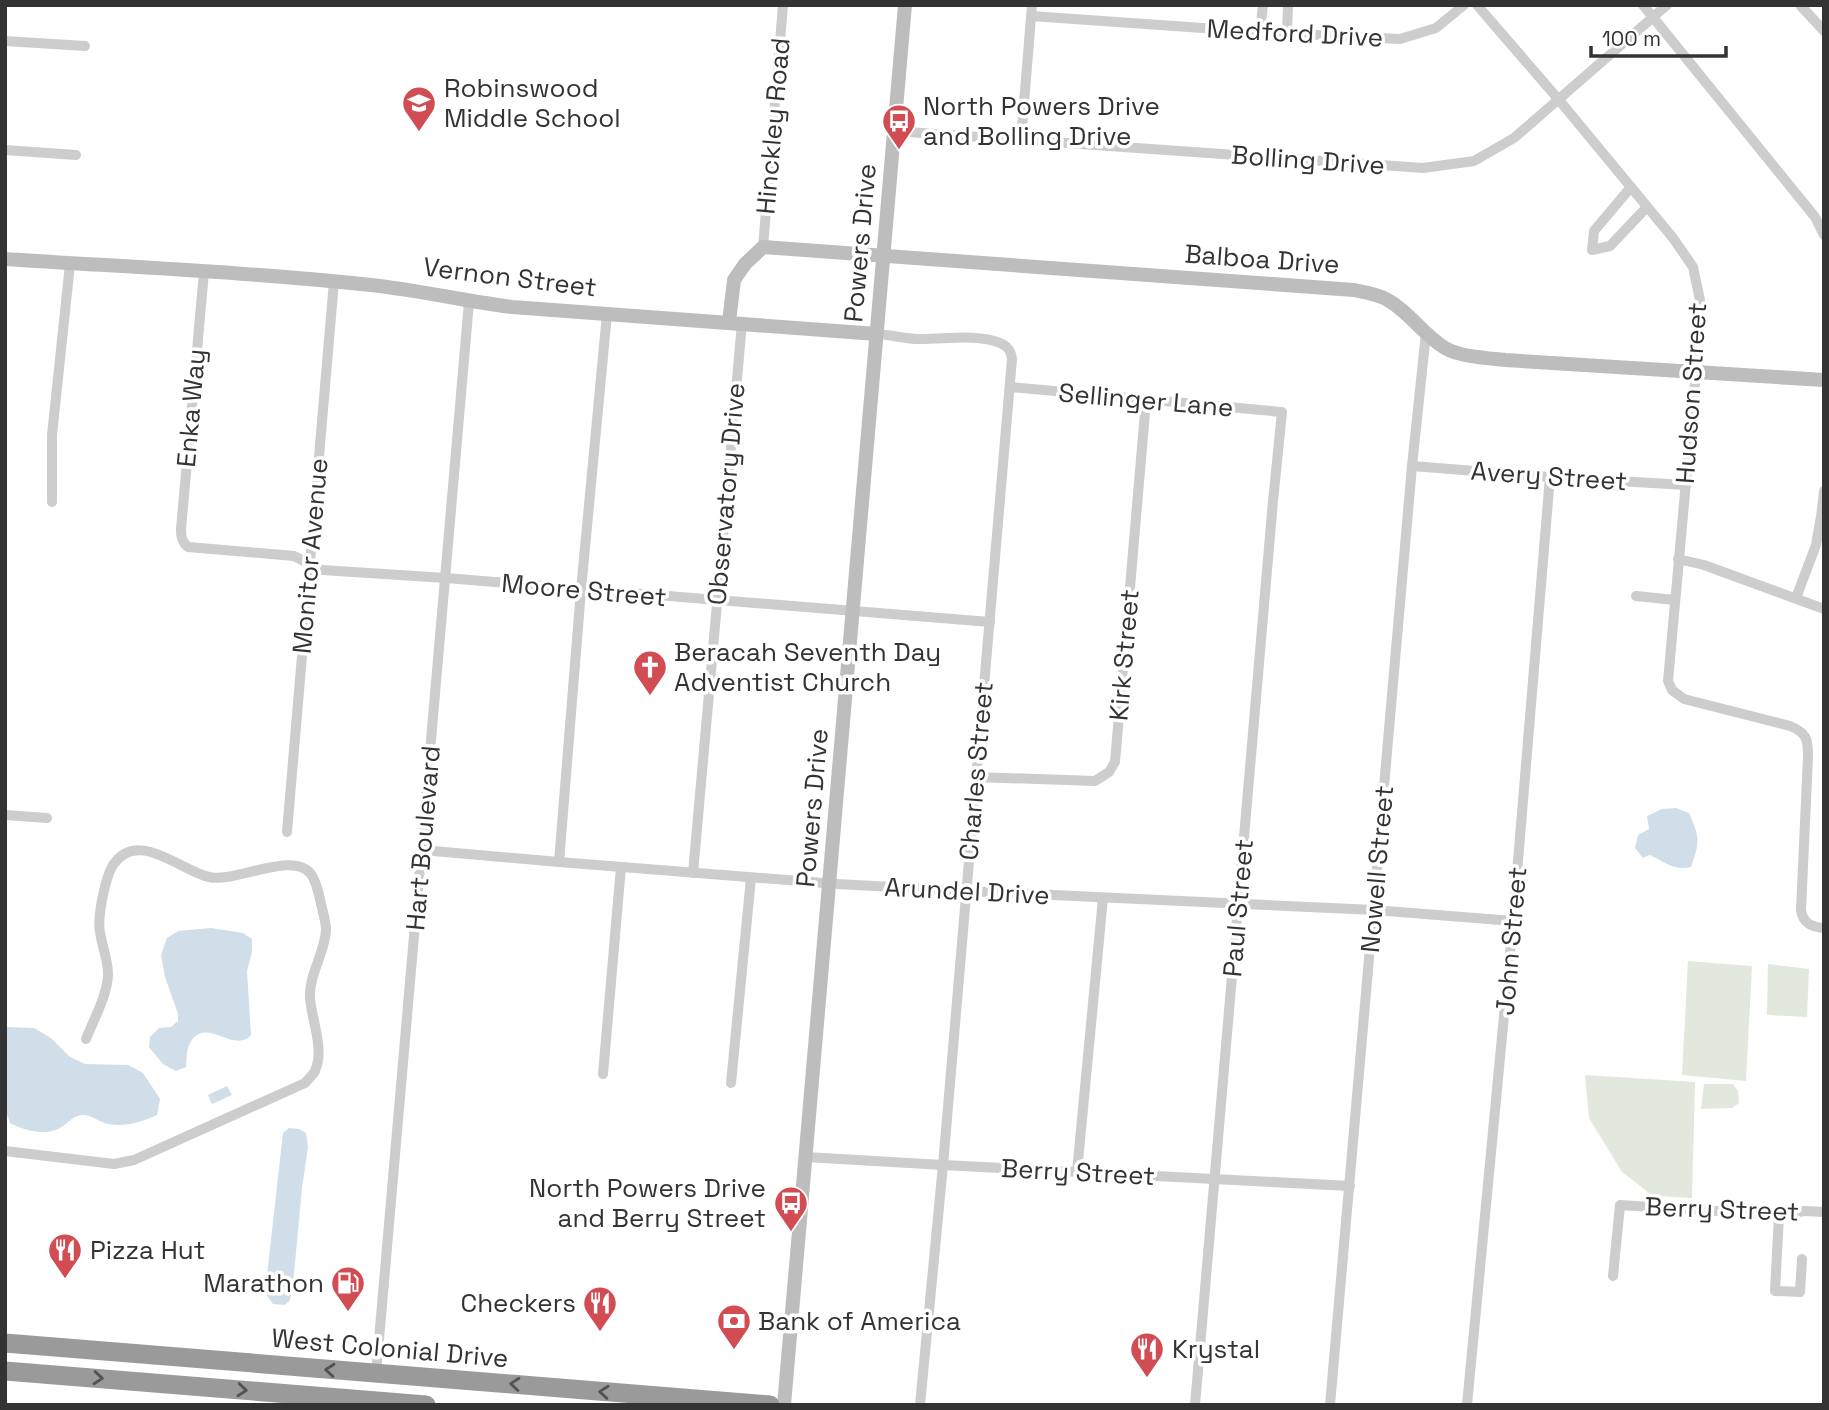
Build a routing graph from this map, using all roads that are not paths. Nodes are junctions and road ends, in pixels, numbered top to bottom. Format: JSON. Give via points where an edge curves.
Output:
{"nodes":[{"id":1,"x":783,"y":5,"type":"edge"},
{"id":2,"x":905,"y":5,"type":"edge"},
{"id":3,"x":1263,"y":5,"type":"edge"},
{"id":4,"x":1288,"y":5,"type":"edge"},
{"id":5,"x":1464,"y":5,"type":"edge"},
{"id":6,"x":1477,"y":5,"type":"edge"},
{"id":7,"x":1643,"y":5,"type":"edge"},
{"id":8,"x":1667,"y":5,"type":"edge"},
{"id":9,"x":1800,"y":5,"type":"edge"},
{"id":10,"x":1032,"y":10,"type":"edge"},
{"id":11,"x":1653,"y":17,"type":"junction"},
{"id":12,"x":1824,"y":31,"type":"edge"},
{"id":13,"x":1260,"y":32,"type":"junction"},
{"id":14,"x":1287,"y":33,"type":"junction"},
{"id":15,"x":5,"y":41,"type":"edge"},
{"id":16,"x":85,"y":46,"type":"dead end"},
{"id":17,"x":1559,"y":100,"type":"junction"},
{"id":18,"x":894,"y":131,"type":"junction"},
{"id":19,"x":1021,"y":140,"type":"junction"},
{"id":20,"x":5,"y":150,"type":"edge"},
{"id":21,"x":76,"y":155,"type":"dead end"},
{"id":22,"x":1631,"y":187,"type":"junction"},
{"id":23,"x":1647,"y":207,"type":"junction"},
{"id":24,"x":1824,"y":235,"type":"edge"},
{"id":25,"x":763,"y":247,"type":"junction"},
{"id":26,"x":883,"y":256,"type":"junction"},
{"id":27,"x":5,"y":259,"type":"edge"},
{"id":28,"x":70,"y":264,"type":"junction"},
{"id":29,"x":204,"y":272,"type":"junction"},
{"id":30,"x":334,"y":281,"type":"junction"},
{"id":31,"x":469,"y":302,"type":"junction"},
{"id":32,"x":607,"y":314,"type":"junction"},
{"id":33,"x":735,"y":323,"type":"junction"},
{"id":34,"x":1426,"y":333,"type":"junction"},
{"id":35,"x":877,"y":334,"type":"junction"},
{"id":36,"x":1007,"y":347,"type":"joint"},
{"id":37,"x":1696,"y":371,"type":"junction"},
{"id":38,"x":1824,"y":380,"type":"edge"},
{"id":39,"x":1010,"y":387,"type":"junction"},
{"id":40,"x":1146,"y":401,"type":"junction"},
{"id":41,"x":1282,"y":412,"type":"joint"},
{"id":42,"x":1412,"y":466,"type":"junction"},
{"id":43,"x":1550,"y":477,"type":"junction"},
{"id":44,"x":1686,"y":485,"type":"junction"},
{"id":45,"x":1824,"y":491,"type":"edge"},
{"id":46,"x":52,"y":502,"type":"dead end"},
{"id":47,"x":184,"y":543,"type":"joint"},
{"id":48,"x":1678,"y":559,"type":"junction"},
{"id":49,"x":309,"y":564,"type":"junction"},
{"id":50,"x":446,"y":578,"type":"junction"},
{"id":51,"x":581,"y":590,"type":"junction"},
{"id":52,"x":1636,"y":596,"type":"dead end"},
{"id":53,"x":1796,"y":598,"type":"junction"},
{"id":54,"x":1675,"y":600,"type":"junction"},
{"id":55,"x":717,"y":601,"type":"junction"},
{"id":56,"x":1824,"y":609,"type":"edge"},
{"id":57,"x":853,"y":611,"type":"junction"},
{"id":58,"x":990,"y":622,"type":"junction"},
{"id":59,"x":975,"y":777,"type":"junction"},
{"id":60,"x":5,"y":815,"type":"edge"},
{"id":61,"x":47,"y":818,"type":"dead end"},
{"id":62,"x":287,"y":832,"type":"dead end"},
{"id":63,"x":422,"y":850,"type":"junction"},
{"id":64,"x":559,"y":862,"type":"junction"},
{"id":65,"x":621,"y":867,"type":"junction"},
{"id":66,"x":693,"y":873,"type":"junction"},
{"id":67,"x":751,"y":878,"type":"junction"},
{"id":68,"x":830,"y":883,"type":"junction"},
{"id":69,"x":966,"y":891,"type":"junction"},
{"id":70,"x":1103,"y":898,"type":"junction"},
{"id":71,"x":1238,"y":904,"type":"junction"},
{"id":72,"x":1374,"y":910,"type":"junction"},
{"id":73,"x":1513,"y":921,"type":"junction"},
{"id":74,"x":1822,"y":928,"type":"edge"},
{"id":75,"x":86,"y":1039,"type":"dead end"},
{"id":76,"x":603,"y":1074,"type":"dead end"},
{"id":77,"x":731,"y":1083,"type":"dead end"},
{"id":78,"x":5,"y":1151,"type":"edge"},
{"id":79,"x":806,"y":1157,"type":"junction"},
{"id":80,"x":943,"y":1166,"type":"junction"},
{"id":81,"x":1077,"y":1172,"type":"junction"},
{"id":82,"x":1213,"y":1180,"type":"junction"},
{"id":83,"x":1350,"y":1186,"type":"junction"},
{"id":84,"x":1824,"y":1212,"type":"edge"},
{"id":85,"x":1779,"y":1214,"type":"junction"},
{"id":86,"x":1802,"y":1259,"type":"dead end"},
{"id":87,"x":1613,"y":1276,"type":"dead end"},
{"id":88,"x":5,"y":1343,"type":"edge"},
{"id":89,"x":40,"y":1346,"type":"junction"},
{"id":90,"x":142,"y":1354,"type":"junction"},
{"id":91,"x":5,"y":1360,"type":"edge"},
{"id":92,"x":5,"y":1371,"type":"edge"},
{"id":93,"x":376,"y":1374,"type":"junction"},
{"id":94,"x":51,"y":1375,"type":"junction"},
{"id":95,"x":471,"y":1381,"type":"junction"},
{"id":96,"x":278,"y":1393,"type":"junction"},
{"id":97,"x":373,"y":1403,"type":"edge"},
{"id":98,"x":426,"y":1405,"type":"edge"},
{"id":99,"x":770,"y":1405,"type":"edge"},
{"id":100,"x":784,"y":1405,"type":"edge"},
{"id":101,"x":920,"y":1405,"type":"edge"},
{"id":102,"x":1195,"y":1405,"type":"edge"},
{"id":103,"x":1331,"y":1405,"type":"edge"},
{"id":104,"x":1467,"y":1405,"type":"edge"}],
"edges":[{"from":1,"to":25,"type":"street","name":"Hinckley Road"},
{"from":2,"to":18,"type":"street","name":"Powers Drive"},
{"from":3,"to":13,"type":"street"},
{"from":4,"to":14,"type":"street"},
{"from":5,"to":14,"type":"street","name":"Medford Drive","via":[[1436,28],[1400,39]]},
{"from":6,"to":17,"type":"street","name":"Hudson Street"},
{"from":7,"to":11,"type":"street"},
{"from":8,"to":11,"type":"street","name":"Bolling Drive"},
{"from":9,"to":12,"type":"street"},
{"from":10,"to":13,"type":"street","name":"Medford Drive"},
{"from":10,"to":19,"type":"street"},
{"from":11,"to":17,"type":"street","name":"Bolling Drive"},
{"from":11,"to":24,"type":"street","via":[[1815,217]]},
{"from":13,"to":14,"type":"street","name":"Medford Drive"},
{"from":15,"to":16,"type":"street"},
{"from":17,"to":19,"type":"street","name":"Bolling Drive","via":[[1514,138],[1474,161],[1423,167]]},
{"from":17,"to":22,"type":"street","name":"Hudson Street"},
{"from":18,"to":19,"type":"street","name":"Bolling Drive"},
{"from":18,"to":26,"type":"street","name":"Powers Drive"},
{"from":20,"to":21,"type":"street"},
{"from":22,"to":23,"type":"street","name":"Hudson Street"},
{"from":22,"to":23,"type":"street","via":[[1594,231],[1592,250],[1611,246]]},
{"from":23,"to":37,"type":"street","name":"Hudson Street","via":[[1693,267],[1700,300]]},
{"from":25,"to":26,"type":"street","name":"Balboa Drive"},
{"from":25,"to":33,"type":"street","via":[[734,280]]},
{"from":26,"to":34,"type":"street","name":"Balboa Drive","via":[[1354,290],[1384,297]]},
{"from":26,"to":35,"type":"street","name":"Powers Drive"},
{"from":27,"to":28,"type":"street","name":"Vernon Street"},
{"from":28,"to":29,"type":"street","name":"Vernon Street"},
{"from":28,"to":46,"type":"street","via":[[51,435]]},
{"from":29,"to":30,"type":"street","name":"Vernon Street"},
{"from":29,"to":47,"type":"street","name":"Enka Way","via":[[181,529]]},
{"from":30,"to":31,"type":"street","name":"Vernon Street"},
{"from":30,"to":49,"type":"street","name":"Monitor Avenue"},
{"from":31,"to":32,"type":"street","name":"Vernon Street"},
{"from":31,"to":50,"type":"street","name":"Hart Boulevard"},
{"from":32,"to":33,"type":"street","name":"Vernon Street"},
{"from":32,"to":51,"type":"street"},
{"from":33,"to":35,"type":"street","name":"Vernon Street"},
{"from":33,"to":55,"type":"street","name":"Observatory Drive"},
{"from":34,"to":37,"type":"street","name":"Balboa Drive","via":[[1447,349],[1474,356]]},
{"from":34,"to":42,"type":"street","name":"Nowell Street"},
{"from":35,"to":36,"type":"street","name":"Vernon Street","via":[[981,339]]},
{"from":35,"to":57,"type":"street","name":"Powers Drive"},
{"from":36,"to":39,"type":"street","name":"Charles Street","via":[[1012,359]]},
{"from":37,"to":38,"type":"street","name":"Balboa Drive"},
{"from":37,"to":44,"type":"street","name":"Hudson Street"},
{"from":39,"to":40,"type":"street","name":"Sellinger Lane"},
{"from":39,"to":58,"type":"street","name":"Charles Street"},
{"from":40,"to":41,"type":"street","name":"Sellinger Lane"},
{"from":40,"to":59,"type":"street","name":"Kirk Street","via":[[1115,762],[1095,781]]},
{"from":41,"to":71,"type":"street","name":"Paul Street"},
{"from":42,"to":43,"type":"street","name":"Avery Street"},
{"from":42,"to":72,"type":"street","name":"Nowell Street"},
{"from":43,"to":44,"type":"street","name":"Avery Street"},
{"from":43,"to":73,"type":"street","name":"John Street"},
{"from":44,"to":48,"type":"street","name":"Hudson Street"},
{"from":45,"to":53,"type":"street","via":[[1816,545]]},
{"from":47,"to":49,"type":"street","name":"Moore Street","via":[[196,548],[294,556]]},
{"from":48,"to":53,"type":"street"},
{"from":48,"to":54,"type":"street","name":"Hudson Street"},
{"from":49,"to":50,"type":"street","name":"Moore Street","via":[[322,570]]},
{"from":49,"to":62,"type":"street","name":"Monitor Avenue"},
{"from":50,"to":51,"type":"street","name":"Moore Street"},
{"from":50,"to":63,"type":"street","name":"Hart Boulevard"},
{"from":51,"to":55,"type":"street","name":"Moore Street"},
{"from":51,"to":64,"type":"street"},
{"from":52,"to":54,"type":"street"},
{"from":53,"to":56,"type":"street"},
{"from":54,"to":74,"type":"street","name":"Hudson Street","via":[[1668,674],[1672,690],[1684,699],[1801,730],[1808,741],[1801,910],[1806,922]]},
{"from":55,"to":57,"type":"street","name":"Moore Street"},
{"from":55,"to":66,"type":"street","name":"Observatory Drive"},
{"from":57,"to":58,"type":"street","name":"Moore Street"},
{"from":57,"to":68,"type":"street","name":"Powers Drive"},
{"from":58,"to":59,"type":"street","name":"Charles Street"},
{"from":59,"to":69,"type":"street","name":"Charles Street"},
{"from":60,"to":61,"type":"street"},
{"from":63,"to":64,"type":"street","name":"Arundel Drive"},
{"from":63,"to":93,"type":"street","name":"Hart Boulevard"},
{"from":64,"to":65,"type":"street","name":"Arundel Drive"},
{"from":65,"to":66,"type":"street","name":"Arundel Drive"},
{"from":65,"to":76,"type":"street"},
{"from":66,"to":67,"type":"street","name":"Arundel Drive"},
{"from":67,"to":68,"type":"street","name":"Arundel Drive"},
{"from":67,"to":77,"type":"street"},
{"from":68,"to":69,"type":"street","name":"Arundel Drive"},
{"from":68,"to":79,"type":"street","name":"Powers Drive"},
{"from":69,"to":70,"type":"street","name":"Arundel Drive"},
{"from":69,"to":80,"type":"street","name":"Charles Street"},
{"from":70,"to":71,"type":"street","name":"Arundel Drive"},
{"from":70,"to":81,"type":"street"},
{"from":71,"to":72,"type":"street","name":"Arundel Drive"},
{"from":71,"to":82,"type":"street","name":"Paul Street"},
{"from":72,"to":73,"type":"street","name":"Arundel Drive"},
{"from":72,"to":83,"type":"street","name":"Nowell Street"},
{"from":73,"to":104,"type":"street","name":"John Street"},
{"from":75,"to":78,"type":"street","via":[[107,986],[99,914],[114,864],[125,854],[153,852],[210,877],[289,864],[310,872],[326,928],[310,997],[318,1054],[315,1071],[305,1083],[134,1160],[114,1164]]},
{"from":79,"to":80,"type":"street","name":"Berry Street"},
{"from":79,"to":100,"type":"street","name":"Powers Drive"},
{"from":80,"to":81,"type":"street","name":"Berry Street"},
{"from":80,"to":101,"type":"street","name":"Charles Street"},
{"from":81,"to":82,"type":"street","name":"Berry Street"},
{"from":82,"to":83,"type":"street","name":"Berry Street"},
{"from":82,"to":102,"type":"street","name":"Paul Street"},
{"from":83,"to":103,"type":"street","name":"Nowell Street"},
{"from":84,"to":85,"type":"street","name":"Berry Street"},
{"from":85,"to":86,"type":"street","via":[[1775,1291],[1800,1292]]},
{"from":85,"to":87,"type":"street","name":"Berry Street","via":[[1620,1205]]},
{"from":88,"to":89,"type":"highway","name":"West Colonial Drive"},
{"from":89,"to":90,"type":"highway","name":"West Colonial Drive"},
{"from":89,"to":91,"type":"highway","via":[[22,1359]]},
{"from":93,"to":90,"type":"highway","name":"West Colonial Drive","one_way":true},
{"from":90,"to":94,"type":"highway","via":[[73,1362]]},
{"from":92,"to":94,"type":"highway","name":"West Colonial Drive"},
{"from":93,"to":95,"type":"highway","name":"West Colonial Drive"},
{"from":93,"to":96,"type":"highway","via":[[361,1385]]},
{"from":94,"to":96,"type":"highway","name":"West Colonial Drive","one_way":true},
{"from":95,"to":97,"type":"highway","via":[[390,1389]]},
{"from":99,"to":95,"type":"highway","name":"West Colonial Drive","one_way":true},
{"from":96,"to":97,"type":"highway","name":"West Colonial Drive"},
{"from":97,"to":98,"type":"highway","name":"West Colonial Drive"}]}
